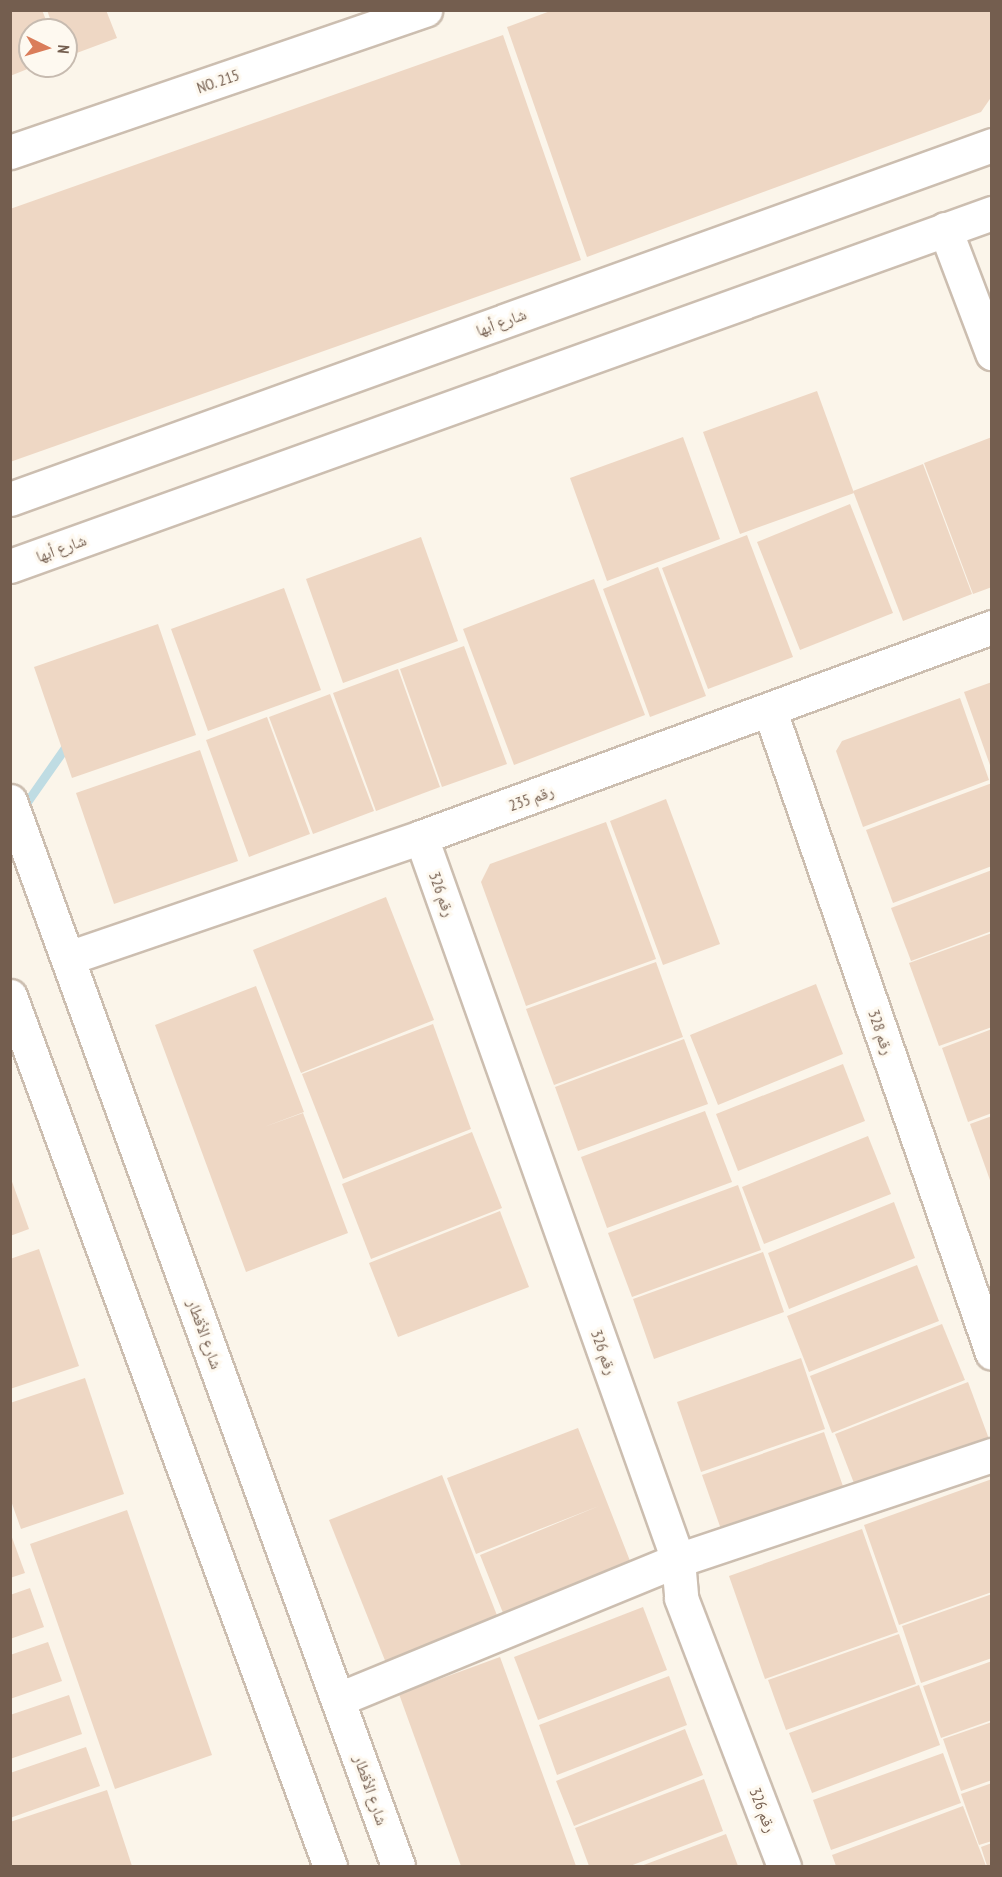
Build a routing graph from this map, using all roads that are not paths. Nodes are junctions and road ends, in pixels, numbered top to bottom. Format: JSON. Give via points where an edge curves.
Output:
{"nodes":[{"id":1,"x":425,"y":10,"type":"edge"},
{"id":2,"x":992,"y":145,"type":"edge"},
{"id":3,"x":10,"y":152,"type":"edge"},
{"id":4,"x":992,"y":213,"type":"edge"},
{"id":5,"x":945,"y":229,"type":"junction"},
{"id":6,"x":992,"y":353,"type":"edge"},
{"id":7,"x":10,"y":499,"type":"edge"},
{"id":8,"x":10,"y":566,"type":"edge"},
{"id":9,"x":992,"y":627,"type":"edge"},
{"id":10,"x":770,"y":711,"type":"junction"},
{"id":11,"x":10,"y":801,"type":"edge"},
{"id":12,"x":421,"y":837,"type":"junction"},
{"id":13,"x":68,"y":958,"type":"junction"},
{"id":14,"x":10,"y":996,"type":"edge"},
{"id":15,"x":992,"y":1353,"type":"edge"},
{"id":16,"x":992,"y":1455,"type":"edge"},
{"id":17,"x":678,"y":1560,"type":"junction"},
{"id":18,"x":339,"y":1699,"type":"junction"},
{"id":19,"x":330,"y":1866,"type":"edge"},
{"id":20,"x":398,"y":1866,"type":"edge"},
{"id":21,"x":784,"y":1866,"type":"edge"}],
"edges":[{"from":1,"to":3,"type":"street","name":"NO. 215"},
{"from":2,"to":7,"type":"street","name":"شارع أبها"},
{"from":4,"to":5,"type":"street","name":"شارع أبها"},
{"from":5,"to":6,"type":"street"},
{"from":5,"to":8,"type":"street","name":"شارع أبها"},
{"from":9,"to":10,"type":"street","name":"رقم 235"},
{"from":10,"to":12,"type":"street","name":"رقم 235"},
{"from":10,"to":15,"type":"street","name":"رقم 328"},
{"from":11,"to":13,"type":"street","name":"شارع الأقطار"},
{"from":12,"to":13,"type":"street","name":"رقم 235"},
{"from":12,"to":17,"type":"street","name":"رقم 326"},
{"from":13,"to":18,"type":"street","name":"شارع الأقطار"},
{"from":14,"to":19,"type":"street"},
{"from":16,"to":17,"type":"street"},
{"from":17,"to":18,"type":"street"},
{"from":17,"to":21,"type":"street","name":"رقم 326","via":[[681,1598]]},
{"from":18,"to":20,"type":"street","name":"شارع الأقطار"}]}
